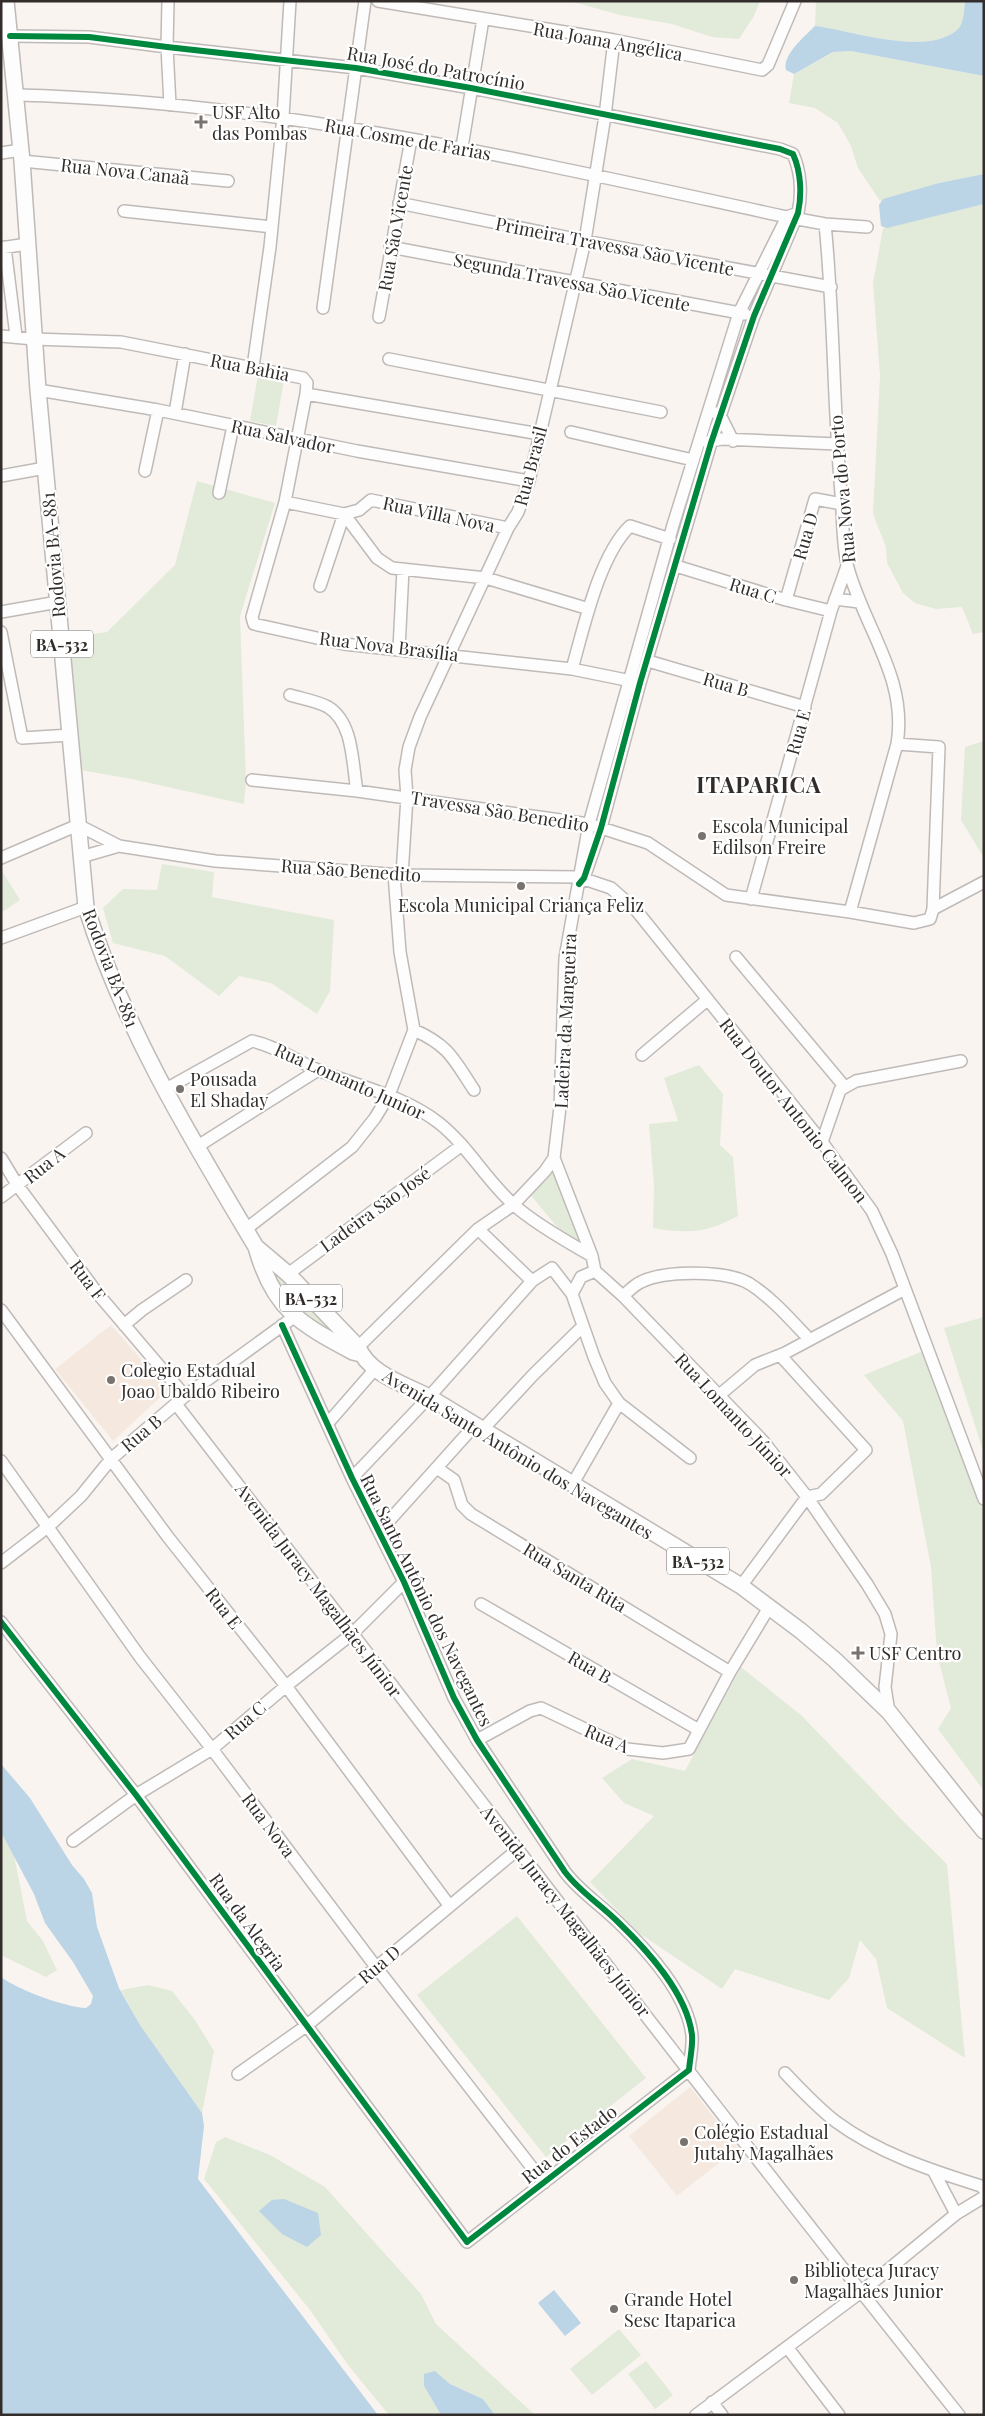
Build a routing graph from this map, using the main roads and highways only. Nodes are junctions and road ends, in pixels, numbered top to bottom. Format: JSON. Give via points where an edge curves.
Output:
{"nodes":[{"id":1,"x":6,"y":1,"type":"edge"},
{"id":2,"x":256,"y":1247,"type":"junction"},
{"id":3,"x":357,"y":1351,"type":"junction"},
{"id":4,"x":984,"y":1831,"type":"edge"}],
"edges":[{"from":1,"to":2,"type":"main road","name":"Rodovia BA-881","number":"BA-532","via":[[86,907],[115,985],[164,1090]]},
{"from":2,"to":3,"type":"main road","name":"Avenida Santo Antônio dos Navegantes","number":"BA-532","via":[[288,1274]]},
{"from":2,"to":3,"type":"main road","name":"Avenida Santo Antônio dos Navegantes","number":"BA-532","via":[[262,1268],[288,1321]]},
{"from":3,"to":4,"type":"main road","name":"Avenida Santo Antônio dos Navegantes","number":"BA-532","via":[[375,1369],[429,1397],[742,1586],[835,1660],[889,1712]]}]}
